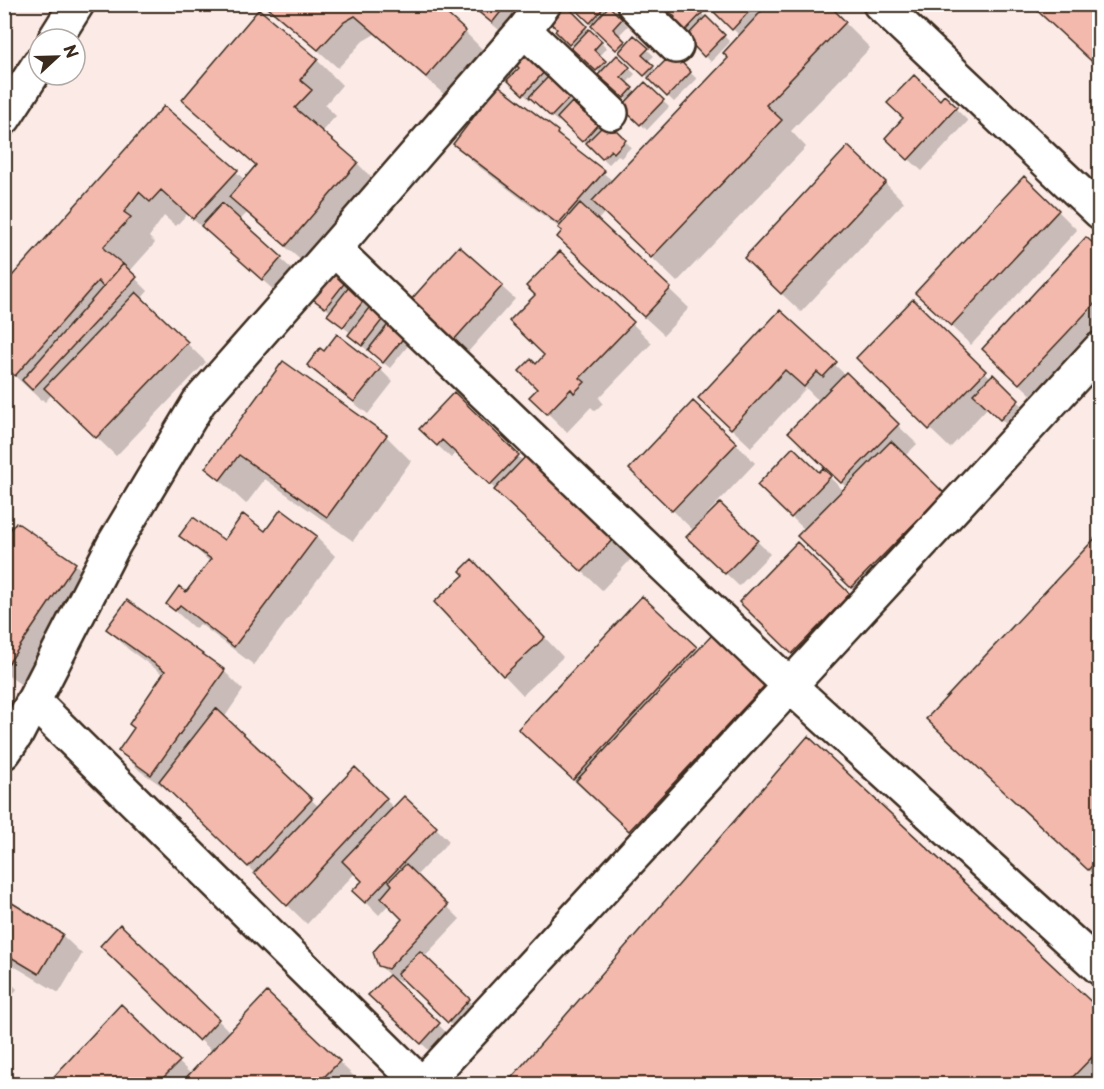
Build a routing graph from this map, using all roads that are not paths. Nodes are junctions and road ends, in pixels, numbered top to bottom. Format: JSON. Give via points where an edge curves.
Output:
{"nodes":[{"id":1,"x":77,"y":4,"type":"edge"},
{"id":2,"x":544,"y":4,"type":"edge"},
{"id":3,"x":634,"y":4,"type":"edge"},
{"id":4,"x":880,"y":4,"type":"edge"},
{"id":5,"x":63,"y":27,"type":"edge"},
{"id":6,"x":524,"y":30,"type":"junction"},
{"id":7,"x":676,"y":46,"type":"dead end"},
{"id":8,"x":27,"y":83,"type":"edge"},
{"id":9,"x":611,"y":113,"type":"dead end"},
{"id":10,"x":4,"y":118,"type":"edge"},
{"id":11,"x":1100,"y":212,"type":"edge"},
{"id":12,"x":334,"y":249,"type":"junction"},
{"id":13,"x":1100,"y":349,"type":"edge"},
{"id":14,"x":790,"y":686,"type":"junction"},
{"id":15,"x":33,"y":700,"type":"junction"},
{"id":16,"x":4,"y":752,"type":"edge"},
{"id":17,"x":1100,"y":968,"type":"edge"},
{"id":18,"x":422,"y":1084,"type":"edge"}],
"edges":[{"from":1,"to":5,"type":"street"},
{"from":2,"to":6,"type":"street"},
{"from":3,"to":7,"type":"street"},
{"from":4,"to":11,"type":"street"},
{"from":6,"to":9,"type":"street"},
{"from":6,"to":12,"type":"street"},
{"from":8,"to":10,"type":"street"},
{"from":12,"to":14,"type":"street"},
{"from":12,"to":15,"type":"street","via":[[199,402],[114,544]]},
{"from":13,"to":14,"type":"street"},
{"from":14,"to":17,"type":"street"},
{"from":14,"to":18,"type":"street"},
{"from":15,"to":16,"type":"street"},
{"from":15,"to":18,"type":"street"}]}
